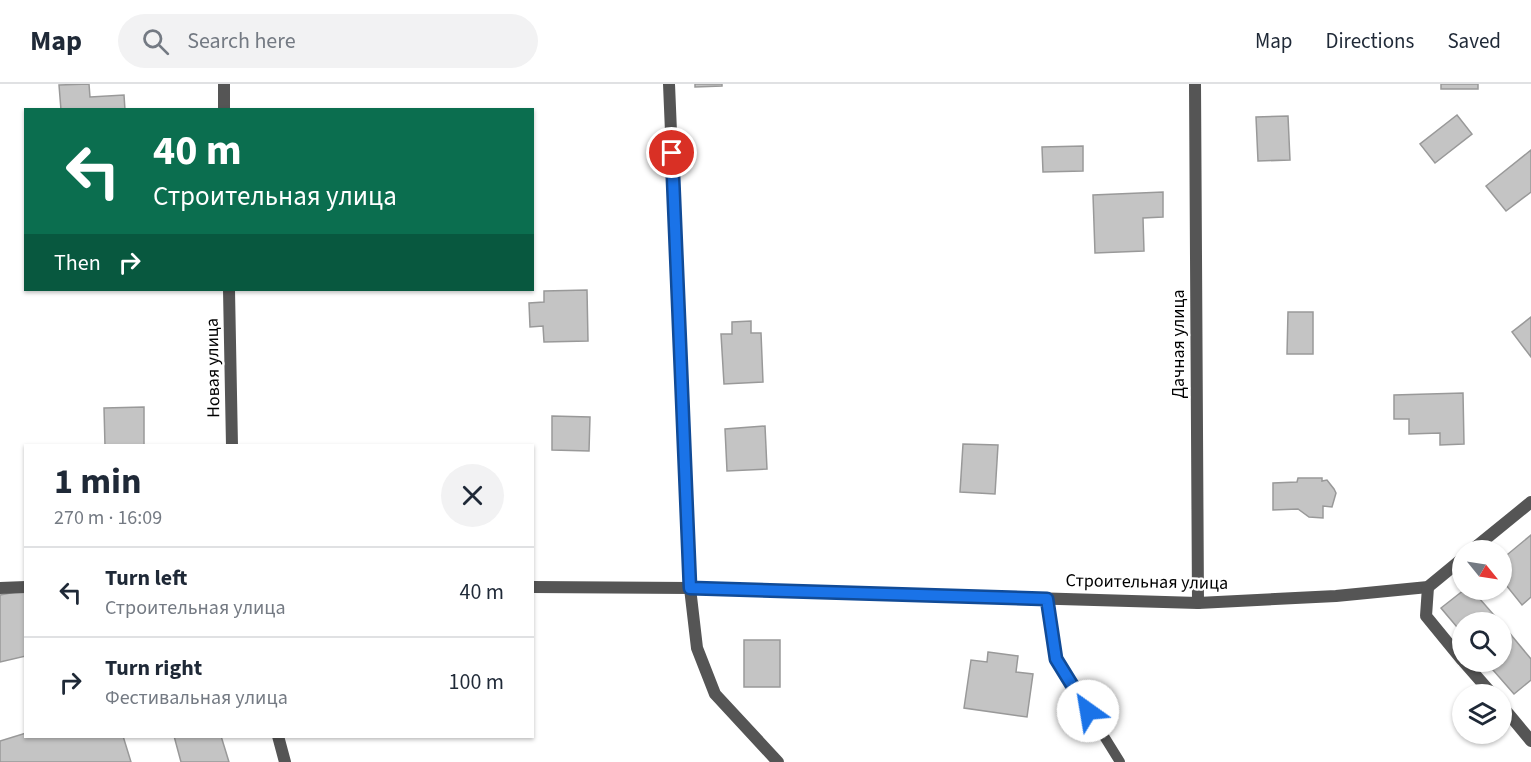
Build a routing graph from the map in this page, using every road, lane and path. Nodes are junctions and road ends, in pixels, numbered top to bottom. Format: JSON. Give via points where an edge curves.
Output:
{"nodes":[{"id":1,"x":224,"y":84,"type":"edge"},
{"id":2,"x":669,"y":84,"type":"edge"},
{"id":3,"x":1195,"y":84,"type":"edge"},
{"id":4,"x":224,"y":108,"type":"edge"},
{"id":5,"x":229,"y":291,"type":"edge"},
{"id":6,"x":232,"y":444,"type":"edge"},
{"id":7,"x":1531,"y":502,"type":"edge"},
{"id":8,"x":1484,"y":540,"type":"edge"},
{"id":9,"x":1452,"y":567,"type":"edge"},
{"id":10,"x":24,"y":587,"type":"edge"},
{"id":11,"x":534,"y":587,"type":"edge"},
{"id":12,"x":1428,"y":587,"type":"junction"},
{"id":13,"x":0,"y":588,"type":"edge"},
{"id":14,"x":690,"y":588,"type":"junction"},
{"id":15,"x":1047,"y":599,"type":"junction"},
{"id":16,"x":1198,"y":603,"type":"junction"},
{"id":17,"x":1452,"y":648,"type":"edge"},
{"id":18,"x":1473,"y":672,"type":"edge"},
{"id":19,"x":1483,"y":684,"type":"edge"},
{"id":20,"x":1512,"y":718,"type":"edge"},
{"id":21,"x":279,"y":738,"type":"edge"},
{"id":22,"x":1531,"y":741,"type":"edge"},
{"id":23,"x":285,"y":762,"type":"edge"},
{"id":24,"x":778,"y":762,"type":"edge"},
{"id":25,"x":1120,"y":762,"type":"edge"}],
"edges":[{"from":1,"to":4,"type":"street"},
{"from":2,"to":14,"type":"street"},
{"from":3,"to":16,"type":"street","name":"Дачная улица"},
{"from":5,"to":6,"type":"street","name":"Новая улица"},
{"from":7,"to":8,"type":"street"},
{"from":9,"to":12,"type":"street"},
{"from":10,"to":13,"type":"street"},
{"from":11,"to":14,"type":"street","name":"Строительная улица"},
{"from":12,"to":16,"type":"street","name":"Строительная улица"},
{"from":12,"to":17,"type":"street","via":[[1426,616]]},
{"from":14,"to":15,"type":"street","name":"Строительная улица"},
{"from":14,"to":24,"type":"street","via":[[697,648],[715,694]]},
{"from":15,"to":16,"type":"street","name":"Строительная улица"},
{"from":15,"to":25,"type":"lane","via":[[1056,659]]},
{"from":18,"to":19,"type":"street"},
{"from":20,"to":22,"type":"street"},
{"from":21,"to":23,"type":"street"}]}
